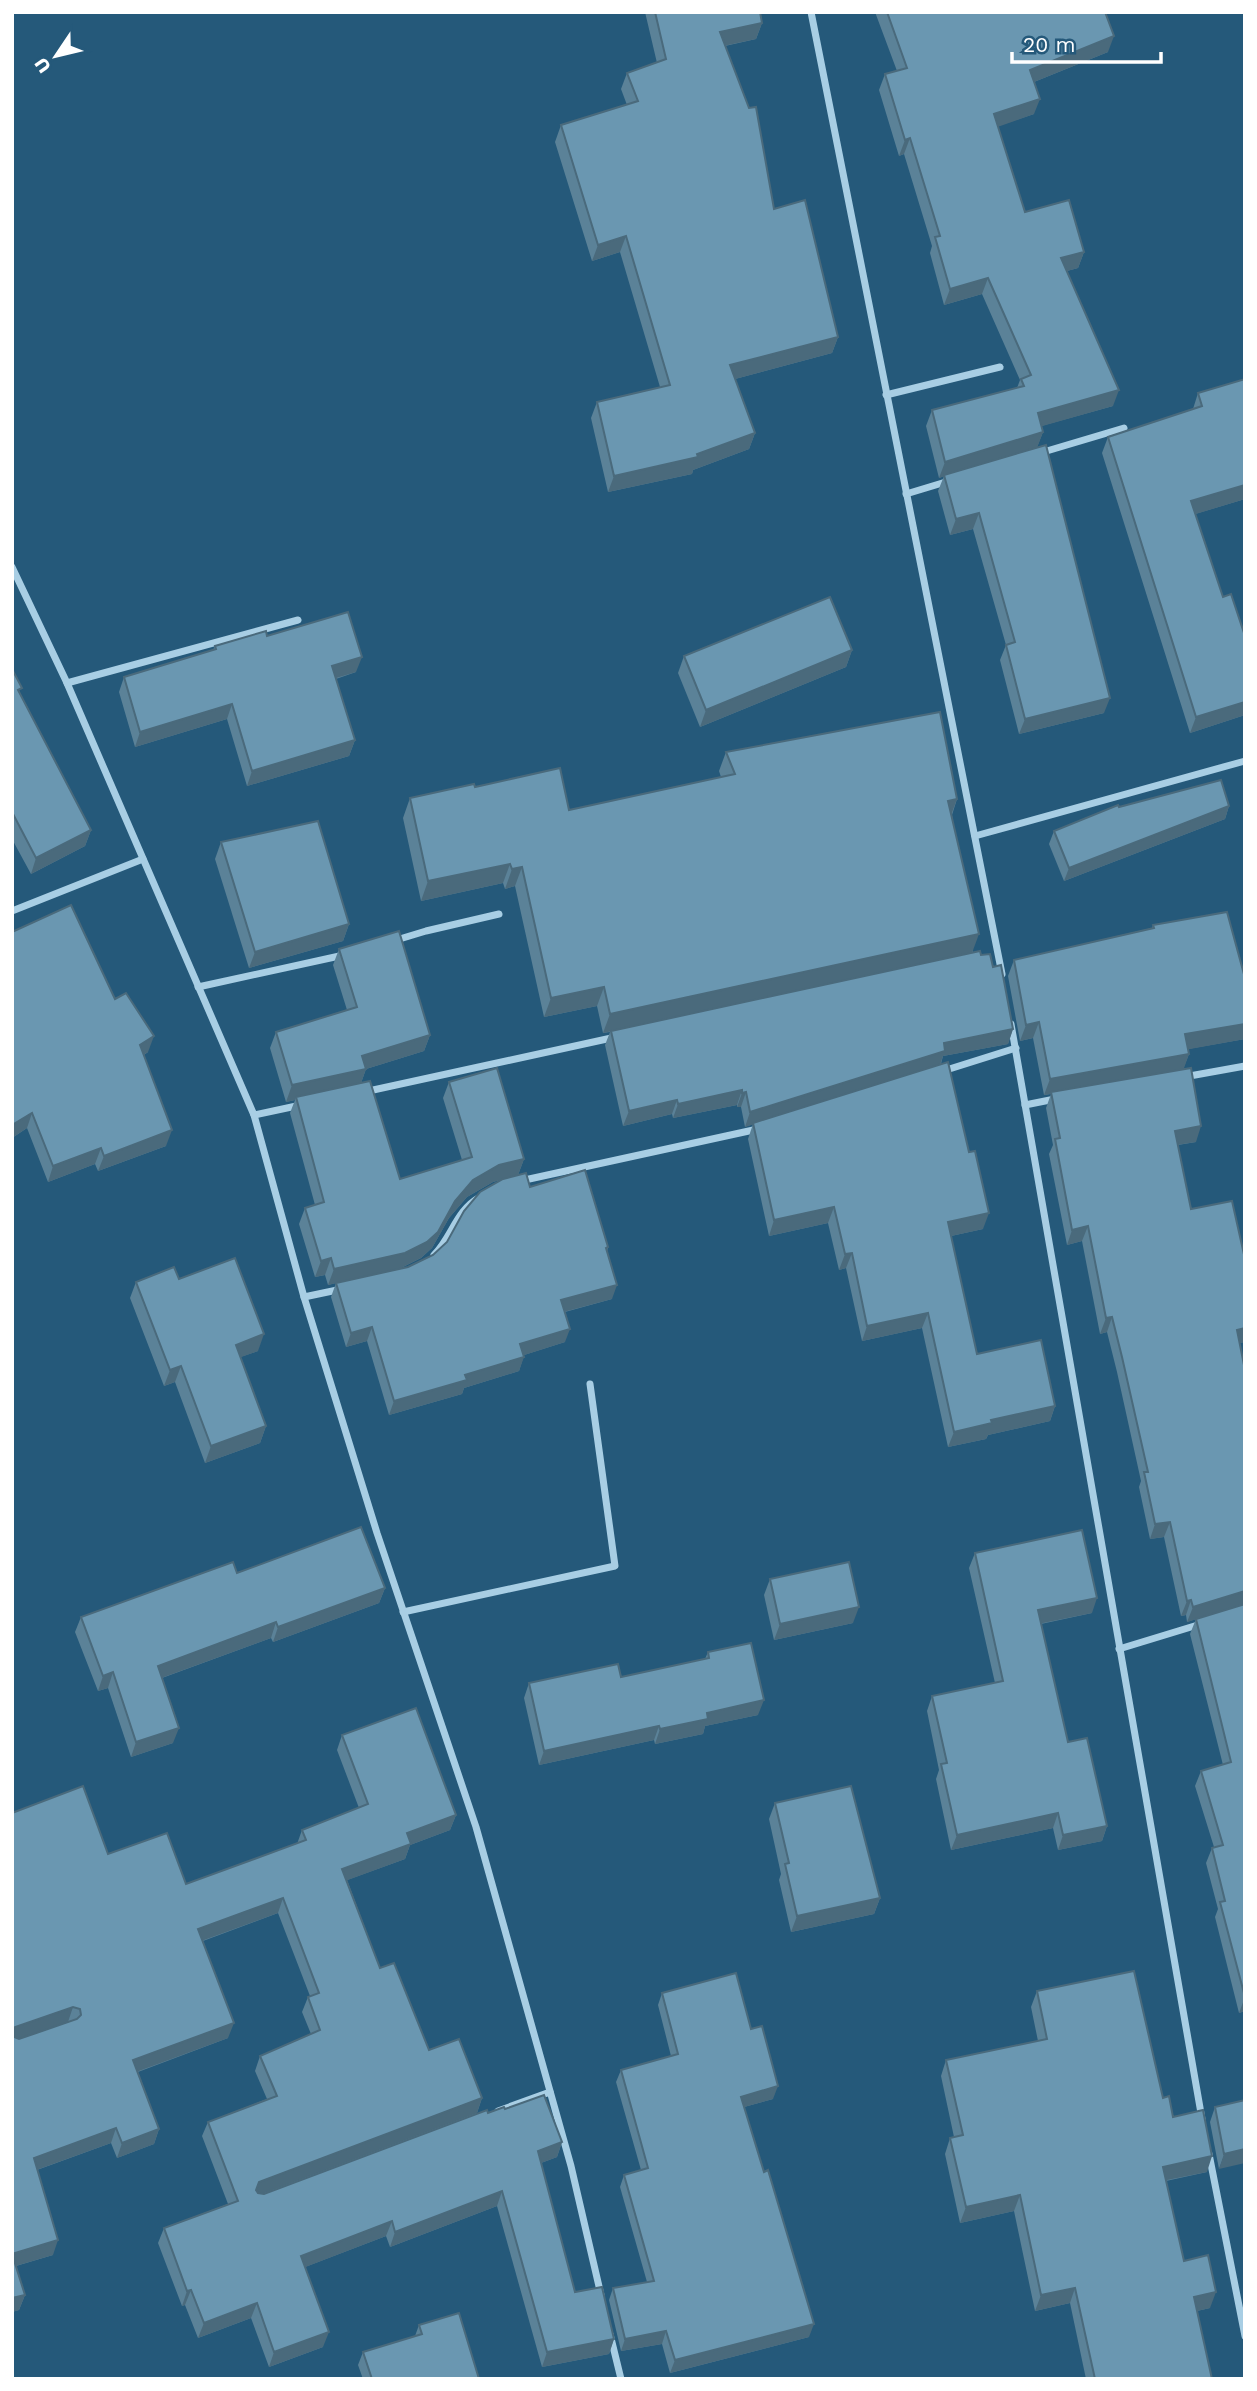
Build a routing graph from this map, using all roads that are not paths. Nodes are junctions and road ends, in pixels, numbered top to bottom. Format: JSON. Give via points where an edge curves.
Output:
{"nodes":[{"id":1,"x":811,"y":12,"type":"edge"},
{"id":2,"x":1000,"y":367,"type":"dead end"},
{"id":3,"x":886,"y":395,"type":"junction"},
{"id":4,"x":1125,"y":428,"type":"edge"},
{"id":5,"x":1034,"y":455,"type":"edge"},
{"id":6,"x":957,"y":479,"type":"edge"},
{"id":7,"x":906,"y":494,"type":"junction"},
{"id":8,"x":12,"y":567,"type":"edge"},
{"id":9,"x":298,"y":620,"type":"dead end"},
{"id":10,"x":67,"y":683,"type":"junction"},
{"id":11,"x":1245,"y":761,"type":"edge"},
{"id":12,"x":975,"y":836,"type":"junction"},
{"id":13,"x":143,"y":859,"type":"junction"},
{"id":14,"x":12,"y":911,"type":"edge"},
{"id":15,"x":499,"y":914,"type":"dead end"},
{"id":16,"x":388,"y":942,"type":"edge"},
{"id":17,"x":351,"y":953,"type":"edge"},
{"id":18,"x":998,"y":954,"type":"junction"},
{"id":19,"x":985,"y":957,"type":"edge"},
{"id":20,"x":1003,"y":981,"type":"edge"},
{"id":21,"x":198,"y":987,"type":"junction"},
{"id":22,"x":1011,"y":1021,"type":"edge"},
{"id":23,"x":619,"y":1036,"type":"edge"},
{"id":24,"x":1016,"y":1048,"type":"junction"},
{"id":25,"x":1245,"y":1066,"type":"edge"},
{"id":26,"x":938,"y":1072,"type":"edge"},
{"id":27,"x":1176,"y":1078,"type":"edge"},
{"id":28,"x":349,"y":1095,"type":"edge"},
{"id":29,"x":1066,"y":1097,"type":"edge"},
{"id":30,"x":308,"y":1104,"type":"edge"},
{"id":31,"x":1025,"y":1105,"type":"junction"},
{"id":32,"x":254,"y":1115,"type":"junction"},
{"id":33,"x":771,"y":1125,"type":"edge"},
{"id":34,"x":510,"y":1184,"type":"edge"},
{"id":35,"x":488,"y":1192,"type":"edge"},
{"id":36,"x":425,"y":1263,"type":"edge"},
{"id":37,"x":353,"y":1286,"type":"edge"},
{"id":38,"x":304,"y":1297,"type":"junction"},
{"id":39,"x":590,"y":1384,"type":"dead end"},
{"id":40,"x":403,"y":1612,"type":"junction"},
{"id":41,"x":1207,"y":1623,"type":"edge"},
{"id":42,"x":1119,"y":1649,"type":"junction"},
{"id":43,"x":550,"y":2092,"type":"junction"},
{"id":44,"x":486,"y":2116,"type":"edge"},
{"id":45,"x":1205,"y":2131,"type":"edge"},
{"id":46,"x":1207,"y":2145,"type":"edge"},
{"id":47,"x":602,"y":2299,"type":"edge"},
{"id":48,"x":608,"y":2326,"type":"edge"},
{"id":49,"x":1245,"y":2336,"type":"edge"},
{"id":50,"x":621,"y":2379,"type":"edge"}],
"edges":[{"from":1,"to":3,"type":"street"},
{"from":2,"to":3,"type":"street"},
{"from":3,"to":7,"type":"street"},
{"from":4,"to":5,"type":"street"},
{"from":6,"to":7,"type":"street"},
{"from":7,"to":12,"type":"street"},
{"from":8,"to":10,"type":"street"},
{"from":9,"to":10,"type":"street"},
{"from":10,"to":13,"type":"street"},
{"from":11,"to":12,"type":"street"},
{"from":12,"to":18,"type":"street"},
{"from":13,"to":14,"type":"street"},
{"from":13,"to":21,"type":"street"},
{"from":15,"to":16,"type":"street"},
{"from":17,"to":21,"type":"street"},
{"from":18,"to":19,"type":"street"},
{"from":18,"to":20,"type":"street"},
{"from":21,"to":32,"type":"street"},
{"from":22,"to":24,"type":"street"},
{"from":23,"to":28,"type":"street"},
{"from":24,"to":26,"type":"street"},
{"from":24,"to":31,"type":"street"},
{"from":25,"to":27,"type":"street"},
{"from":29,"to":31,"type":"street"},
{"from":30,"to":32,"type":"street"},
{"from":31,"to":42,"type":"street"},
{"from":32,"to":38,"type":"street"},
{"from":33,"to":34,"type":"street"},
{"from":35,"to":36,"type":"street","via":[[471,1201]]},
{"from":37,"to":38,"type":"street"},
{"from":38,"to":40,"type":"street"},
{"from":39,"to":40,"type":"street","via":[[615,1566]]},
{"from":40,"to":43,"type":"street","via":[[476,1827]]},
{"from":41,"to":42,"type":"street"},
{"from":42,"to":45,"type":"street"},
{"from":43,"to":44,"type":"street"},
{"from":43,"to":47,"type":"street"},
{"from":46,"to":49,"type":"street"},
{"from":48,"to":50,"type":"street"}]}
